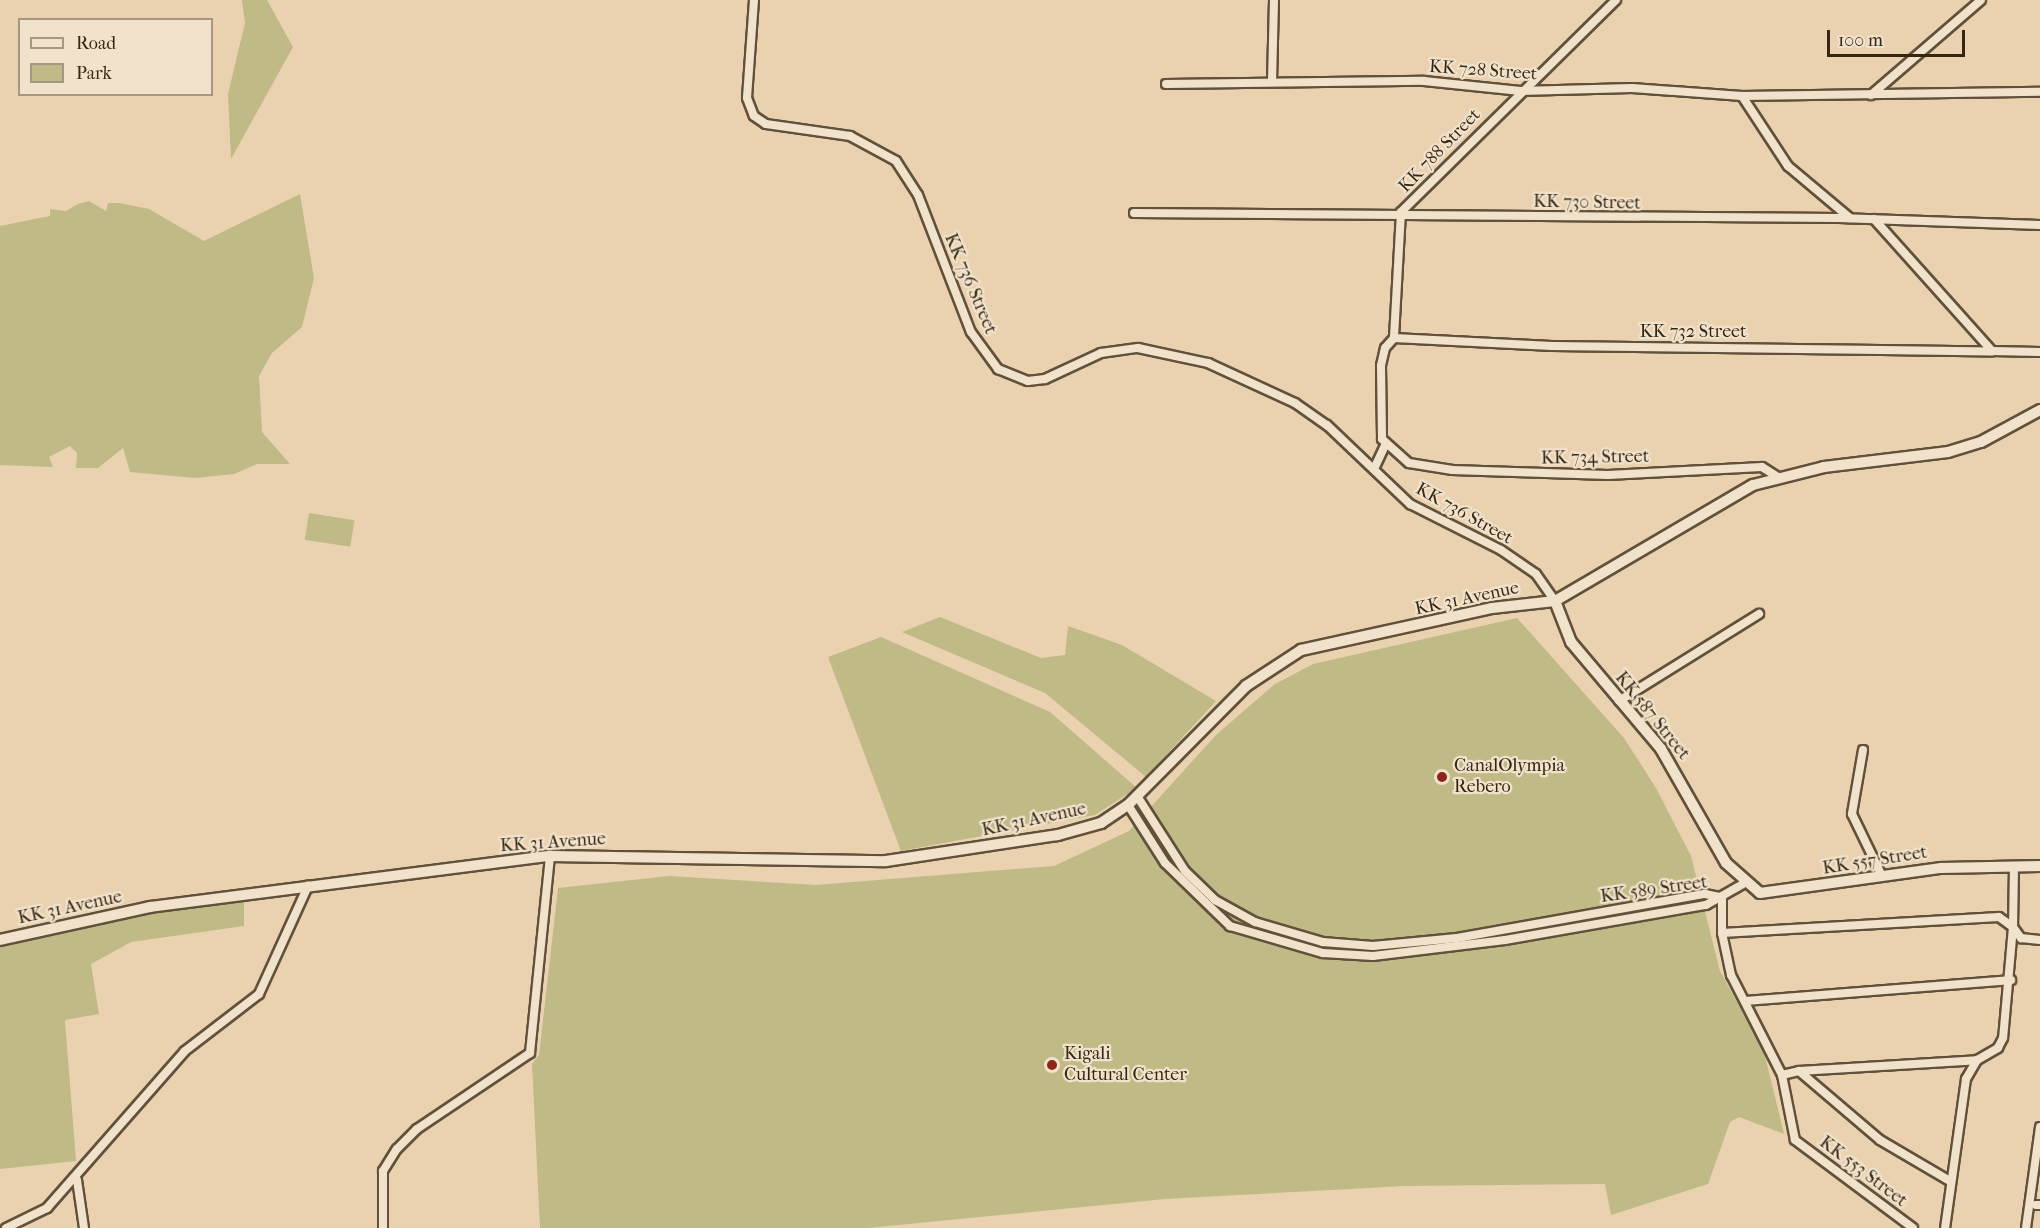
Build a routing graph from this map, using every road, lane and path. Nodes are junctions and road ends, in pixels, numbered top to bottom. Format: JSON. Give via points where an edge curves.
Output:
{"nodes":[{"id":1,"x":754,"y":0,"type":"edge"},
{"id":2,"x":1274,"y":0,"type":"edge"},
{"id":3,"x":1616,"y":0,"type":"edge"},
{"id":4,"x":1981,"y":0,"type":"edge"},
{"id":5,"x":1272,"y":82,"type":"junction"},
{"id":6,"x":1166,"y":84,"type":"dead end"},
{"id":7,"x":1520,"y":91,"type":"junction"},
{"id":8,"x":2040,"y":92,"type":"edge"},
{"id":9,"x":1742,"y":96,"type":"junction"},
{"id":10,"x":1870,"y":96,"type":"junction"},
{"id":11,"x":1401,"y":212,"type":"junction"},
{"id":12,"x":1134,"y":213,"type":"dead end"},
{"id":13,"x":1851,"y":219,"type":"junction"},
{"id":14,"x":1874,"y":219,"type":"junction"},
{"id":15,"x":2040,"y":225,"type":"edge"},
{"id":16,"x":1394,"y":338,"type":"junction"},
{"id":17,"x":1992,"y":351,"type":"junction"},
{"id":18,"x":2040,"y":352,"type":"edge"},
{"id":19,"x":2040,"y":410,"type":"edge"},
{"id":20,"x":1385,"y":445,"type":"junction"},
{"id":21,"x":1374,"y":469,"type":"junction"},
{"id":22,"x":1778,"y":477,"type":"junction"},
{"id":23,"x":1555,"y":600,"type":"junction"},
{"id":24,"x":1759,"y":614,"type":"dead end"},
{"id":25,"x":1619,"y":701,"type":"junction"},
{"id":26,"x":1863,"y":750,"type":"dead end"},
{"id":27,"x":1137,"y":796,"type":"junction"},
{"id":28,"x":1128,"y":805,"type":"junction"},
{"id":29,"x":550,"y":856,"type":"junction"},
{"id":30,"x":2014,"y":866,"type":"junction"},
{"id":31,"x":2040,"y":866,"type":"edge"},
{"id":32,"x":1881,"y":876,"type":"junction"},
{"id":33,"x":1743,"y":884,"type":"junction"},
{"id":34,"x":308,"y":886,"type":"junction"},
{"id":35,"x":1722,"y":897,"type":"junction"},
{"id":36,"x":2013,"y":927,"type":"junction"},
{"id":37,"x":1722,"y":933,"type":"junction"},
{"id":38,"x":0,"y":940,"type":"edge"},
{"id":39,"x":2040,"y":940,"type":"edge"},
{"id":40,"x":2011,"y":980,"type":"junction"},
{"id":41,"x":1746,"y":1001,"type":"junction"},
{"id":42,"x":1977,"y":1060,"type":"junction"},
{"id":43,"x":1799,"y":1071,"type":"junction"},
{"id":44,"x":1782,"y":1075,"type":"junction"},
{"id":45,"x":2040,"y":1127,"type":"edge"},
{"id":46,"x":77,"y":1180,"type":"junction"},
{"id":47,"x":1950,"y":1181,"type":"junction"},
{"id":48,"x":6,"y":1228,"type":"edge"},
{"id":49,"x":84,"y":1228,"type":"edge"},
{"id":50,"x":383,"y":1228,"type":"edge"},
{"id":51,"x":1913,"y":1228,"type":"edge"},
{"id":52,"x":1945,"y":1228,"type":"edge"},
{"id":53,"x":2026,"y":1228,"type":"edge"}],
"edges":[{"from":1,"to":21,"type":"street","name":"KK 736 Street","via":[[747,98],[754,116],[766,124],[850,136],[896,161],[918,195],[971,332],[998,369],[1028,381],[1057,376],[1120,350],[1184,356],[1295,403]]},
{"from":2,"to":5,"type":"street"},
{"from":3,"to":7,"type":"street","name":"KK 788 Street"},
{"from":4,"to":10,"type":"street"},
{"from":5,"to":6,"type":"street","name":"KK 728 Street"},
{"from":5,"to":7,"type":"street","name":"KK 728 Street","via":[[1457,82]]},
{"from":7,"to":9,"type":"street","name":"KK 728 Street","via":[[1632,88]]},
{"from":7,"to":11,"type":"street","name":"KK 788 Street"},
{"from":8,"to":10,"type":"street","name":"KK 728 Street"},
{"from":9,"to":10,"type":"street","name":"KK 728 Street"},
{"from":9,"to":13,"type":"street","via":[[1788,166]]},
{"from":11,"to":12,"type":"street","name":"KK 730 Street"},
{"from":11,"to":13,"type":"street","name":"KK 730 Street","via":[[1712,221]]},
{"from":11,"to":16,"type":"street","name":"KK 788 Street"},
{"from":13,"to":14,"type":"street","name":"KK 730 Street"},
{"from":14,"to":15,"type":"street","name":"KK 730 Street"},
{"from":14,"to":17,"type":"street"},
{"from":16,"to":17,"type":"street","name":"KK 732 Street","via":[[1552,346]]},
{"from":16,"to":20,"type":"street","name":"KK 788 Street","via":[[1384,348],[1380,366]]},
{"from":17,"to":18,"type":"street","name":"KK 732 Street"},
{"from":19,"to":22,"type":"main road","name":"KK 31 Avenue","via":[[1982,442],[1947,452]]},
{"from":20,"to":21,"type":"street"},
{"from":20,"to":22,"type":"street","name":"KK 734 Street","via":[[1409,463],[1499,474],[1608,475],[1762,466]]},
{"from":21,"to":23,"type":"street","name":"KK 736 Street","via":[[1410,504],[1501,550],[1536,574]]},
{"from":22,"to":23,"type":"main road","name":"KK 31 Avenue","via":[[1718,504]]},
{"from":23,"to":25,"type":"main road","name":"KK 587 Street","via":[[1571,642]]},
{"from":23,"to":27,"type":"main road","name":"KK 31 Avenue","via":[[1492,608],[1301,650],[1246,686]]},
{"from":24,"to":25,"type":"street"},
{"from":25,"to":33,"type":"main road","name":"KK 587 Street","via":[[1661,749]]},
{"from":26,"to":32,"type":"street","via":[[1852,814]]},
{"from":27,"to":28,"type":"main road","name":"KK 31 Avenue"},
{"from":27,"to":35,"type":"street","name":"KK 589 Street","via":[[1185,871],[1215,900],[1255,922],[1323,942],[1373,946],[1457,938],[1705,894]]},
{"from":28,"to":29,"type":"main road","name":"KK 31 Avenue","via":[[1101,823],[1058,835],[914,859]]},
{"from":28,"to":35,"type":"street","name":"KK 589 Street","via":[[1165,863],[1230,926],[1323,953],[1429,951],[1706,905]]},
{"from":29,"to":34,"type":"main road","name":"KK 31 Avenue"},
{"from":29,"to":50,"type":"street","via":[[530,1053],[417,1129],[397,1149],[382,1171]]},
{"from":30,"to":31,"type":"main road","name":"KK 557 Street"},
{"from":30,"to":32,"type":"main road","name":"KK 557 Street"},
{"from":30,"to":36,"type":"street"},
{"from":32,"to":33,"type":"main road","name":"KK 557 Street","via":[[1781,892],[1760,893]]},
{"from":33,"to":35,"type":"street"},
{"from":34,"to":38,"type":"main road","name":"KK 31 Avenue","via":[[150,907]]},
{"from":34,"to":46,"type":"street","via":[[259,994],[185,1050]]},
{"from":35,"to":37,"type":"street"},
{"from":36,"to":37,"type":"street","via":[[1999,917],[1987,917]]},
{"from":36,"to":39,"type":"street","via":[[2021,938]]},
{"from":36,"to":40,"type":"street"},
{"from":37,"to":41,"type":"street","via":[[1731,975]]},
{"from":40,"to":41,"type":"street"},
{"from":40,"to":42,"type":"street","via":[[1998,1048]]},
{"from":41,"to":44,"type":"street"},
{"from":42,"to":43,"type":"street"},
{"from":42,"to":47,"type":"street","via":[[1966,1079]]},
{"from":43,"to":44,"type":"street"},
{"from":43,"to":47,"type":"street","via":[[1854,1121]]},
{"from":44,"to":51,"type":"street","name":"KK 553 Street","via":[[1795,1140]]},
{"from":45,"to":53,"type":"street"},
{"from":46,"to":48,"type":"street","via":[[47,1208]]},
{"from":46,"to":49,"type":"street"},
{"from":47,"to":52,"type":"street"}]}
